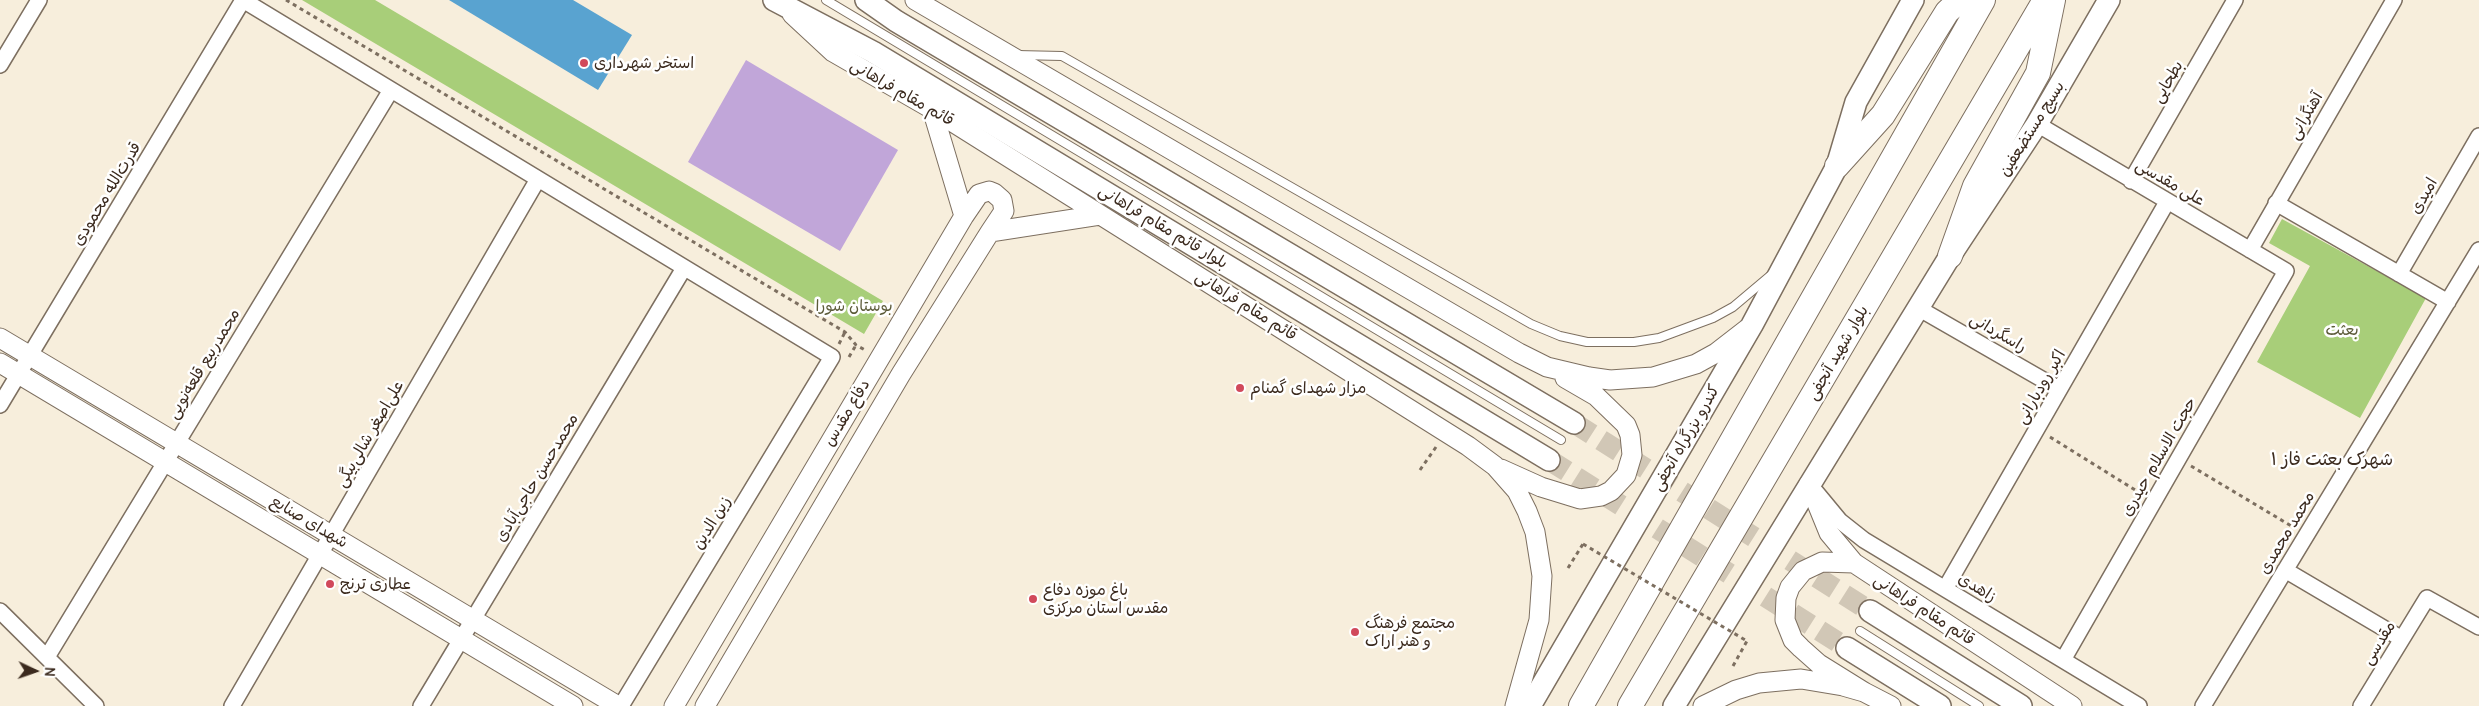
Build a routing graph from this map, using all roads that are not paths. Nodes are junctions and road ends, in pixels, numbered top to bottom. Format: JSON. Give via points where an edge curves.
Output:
{"nodes":[{"id":1,"x":39,"y":0,"type":"edge"},
{"id":2,"x":243,"y":0,"type":"edge"},
{"id":3,"x":826,"y":0,"type":"edge"},
{"id":4,"x":866,"y":0,"type":"edge"},
{"id":5,"x":915,"y":0,"type":"edge"},
{"id":6,"x":1913,"y":0,"type":"edge"},
{"id":7,"x":1960,"y":0,"type":"edge"},
{"id":8,"x":1983,"y":0,"type":"edge"},
{"id":9,"x":2046,"y":0,"type":"edge"},
{"id":10,"x":2052,"y":0,"type":"edge"},
{"id":11,"x":2109,"y":0,"type":"edge"},
{"id":12,"x":2235,"y":0,"type":"edge"},
{"id":13,"x":2394,"y":0,"type":"edge"},
{"id":14,"x":779,"y":3,"type":"edge"},
{"id":15,"x":1008,"y":54,"type":"junction"},
{"id":16,"x":0,"y":65,"type":"edge"},
{"id":17,"x":391,"y":90,"type":"junction"},
{"id":18,"x":932,"y":109,"type":"junction"},
{"id":19,"x":2037,"y":124,"type":"junction"},
{"id":20,"x":2479,"y":136,"type":"edge"},
{"id":21,"x":1837,"y":166,"type":"junction"},
{"id":22,"x":538,"y":179,"type":"junction"},
{"id":23,"x":2131,"y":180,"type":"junction"},
{"id":24,"x":2167,"y":202,"type":"junction"},
{"id":25,"x":2276,"y":203,"type":"junction"},
{"id":26,"x":1100,"y":215,"type":"junction"},
{"id":27,"x":964,"y":216,"type":"junction"},
{"id":28,"x":990,"y":232,"type":"junction"},
{"id":29,"x":2250,"y":250,"type":"junction"},
{"id":30,"x":2479,"y":250,"type":"edge"},
{"id":31,"x":1950,"y":256,"type":"junction"},
{"id":32,"x":1784,"y":264,"type":"junction"},
{"id":33,"x":684,"y":268,"type":"junction"},
{"id":34,"x":2286,"y":271,"type":"joint"},
{"id":35,"x":2399,"y":274,"type":"junction"},
{"id":36,"x":2448,"y":302,"type":"junction"},
{"id":37,"x":1918,"y":308,"type":"junction"},
{"id":38,"x":1752,"y":325,"type":"junction"},
{"id":39,"x":0,"y":338,"type":"edge"},
{"id":40,"x":30,"y":355,"type":"junction"},
{"id":41,"x":0,"y":363,"type":"edge"},
{"id":42,"x":1547,"y":367,"type":"junction"},
{"id":43,"x":18,"y":374,"type":"junction"},
{"id":44,"x":2059,"y":389,"type":"junction"},
{"id":45,"x":0,"y":405,"type":"edge"},
{"id":46,"x":1574,"y":422,"type":"tunnel mouth"},
{"id":47,"x":1561,"y":440,"type":"dead end"},
{"id":48,"x":176,"y":443,"type":"junction"},
{"id":49,"x":1549,"y":460,"type":"tunnel mouth"},
{"id":50,"x":166,"y":461,"type":"junction"},
{"id":51,"x":1495,"y":466,"type":"junction"},
{"id":52,"x":1809,"y":484,"type":"junction"},
{"id":53,"x":331,"y":535,"type":"junction"},
{"id":54,"x":320,"y":554,"type":"junction"},
{"id":55,"x":1854,"y":563,"type":"junction"},
{"id":56,"x":2285,"y":570,"type":"junction"},
{"id":57,"x":1944,"y":589,"type":"junction"},
{"id":58,"x":0,"y":611,"type":"edge"},
{"id":59,"x":1870,"y":611,"type":"tunnel mouth"},
{"id":60,"x":472,"y":620,"type":"junction"},
{"id":61,"x":2479,"y":627,"type":"edge"},
{"id":62,"x":1860,"y":631,"type":"dead end"},
{"id":63,"x":462,"y":638,"type":"junction"},
{"id":64,"x":2402,"y":639,"type":"junction"},
{"id":65,"x":1847,"y":648,"type":"tunnel mouth"},
{"id":66,"x":47,"y":657,"type":"junction"},
{"id":67,"x":2062,"y":660,"type":"junction"},
{"id":68,"x":1864,"y":692,"type":"junction"},
{"id":69,"x":86,"y":703,"type":"edge"},
{"id":70,"x":232,"y":706,"type":"edge"},
{"id":71,"x":421,"y":706,"type":"edge"},
{"id":72,"x":572,"y":706,"type":"edge"},
{"id":73,"x":619,"y":706,"type":"edge"},
{"id":74,"x":674,"y":706,"type":"edge"},
{"id":75,"x":705,"y":706,"type":"edge"},
{"id":76,"x":1515,"y":706,"type":"edge"},
{"id":77,"x":1530,"y":706,"type":"edge"},
{"id":78,"x":1581,"y":706,"type":"edge"},
{"id":79,"x":1630,"y":706,"type":"edge"},
{"id":80,"x":1674,"y":706,"type":"edge"},
{"id":81,"x":1703,"y":706,"type":"edge"},
{"id":82,"x":1891,"y":706,"type":"edge"},
{"id":83,"x":1940,"y":706,"type":"edge"},
{"id":84,"x":1979,"y":706,"type":"edge"},
{"id":85,"x":2021,"y":706,"type":"edge"},
{"id":86,"x":2072,"y":706,"type":"edge"},
{"id":87,"x":2138,"y":706,"type":"edge"},
{"id":88,"x":2203,"y":706,"type":"edge"},
{"id":89,"x":2361,"y":706,"type":"edge"}],
"edges":[{"from":1,"to":16,"type":"street"},
{"from":2,"to":17,"type":"street"},
{"from":2,"to":40,"type":"street","name":"قدرت‌الله محمودی"},
{"from":3,"to":47,"type":"lane"},
{"from":4,"to":46,"type":"main road","via":[[896,21]]},
{"from":5,"to":15,"type":"street"},
{"from":6,"to":21,"type":"main road","via":[[1856,102]]},
{"from":7,"to":21,"type":"main road","via":[[1947,12],[1883,115]]},
{"from":8,"to":78,"type":"main road"},
{"from":9,"to":79,"type":"main road","name":"بلوار شهید آنجفی"},
{"from":10,"to":31,"type":"main road","via":[[2038,73],[1975,186]]},
{"from":11,"to":19,"type":"main road","name":"بسیج مستضعفین"},
{"from":12,"to":23,"type":"street","name":"بطحایی"},
{"from":13,"to":25,"type":"street","name":"آهنگرانی"},
{"from":14,"to":18,"type":"street","name":"قائم مقام فراهانی","via":[[833,52]]},
{"from":14,"to":49,"type":"main road","name":"بلوار قائم مقام فراهانی","via":[[873,52]]},
{"from":15,"to":32,"type":"lane","via":[[1062,56],[1531,324],[1560,336],[1587,342],[1634,342],[1684,330],[1733,306]]},
{"from":15,"to":42,"type":"street"},
{"from":17,"to":22,"type":"street"},
{"from":17,"to":48,"type":"street","name":"محمدربیع قلعه‌نویی"},
{"from":18,"to":26,"type":"street","name":"قائم مقام فراهانی"},
{"from":18,"to":27,"type":"street"},
{"from":19,"to":23,"type":"street","name":"علی مقدسی"},
{"from":19,"to":31,"type":"main road","name":"بسیج مستضعفین"},
{"from":20,"to":35,"type":"street","name":"امیدی"},
{"from":21,"to":32,"type":"main road","name":"کندرو بزرگراه آنجفی"},
{"from":22,"to":33,"type":"street"},
{"from":22,"to":53,"type":"street","name":"علی‌اصغر شالی‌بیگی"},
{"from":23,"to":24,"type":"street","name":"علی مقدسی"},
{"from":24,"to":29,"type":"street","name":"علی مقدسی"},
{"from":24,"to":44,"type":"street","name":"اکبر رودبارانی"},
{"from":25,"to":29,"type":"street","name":"آهنگرانی"},
{"from":25,"to":35,"type":"street"},
{"from":26,"to":28,"type":"street"},
{"from":26,"to":51,"type":"street","name":"قائم مقام فراهانی"},
{"from":27,"to":28,"type":"street","name":"دفاع مقدس","via":[[979,194],[994,193],[1002,200],[1004,211]]},
{"from":27,"to":74,"type":"street","name":"دفاع مقدس"},
{"from":28,"to":75,"type":"street","name":"دفاع مقدس","via":[[901,374]]},
{"from":29,"to":34,"type":"street","name":"علی مقدسی"},
{"from":30,"to":36,"type":"street","name":"محمد محمدی"},
{"from":31,"to":37,"type":"main road"},
{"from":32,"to":38,"type":"main road","name":"کندرو بزرگراه آنجفی"},
{"from":33,"to":60,"type":"street","name":"محمدحسن حاجی‌آبادی"},
{"from":33,"to":73,"type":"street","name":"زین الدین","via":[[832,357]]},
{"from":34,"to":67,"type":"street","name":"حجت الاسلام حیدری"},
{"from":35,"to":36,"type":"street"},
{"from":36,"to":56,"type":"street","name":"محمد محمدی"},
{"from":37,"to":44,"type":"street","name":"راسگردانی"},
{"from":37,"to":52,"type":"main road"},
{"from":38,"to":42,"type":"street","via":[[1696,364],[1653,377],[1610,380]]},
{"from":38,"to":77,"type":"main road","name":"کندرو بزرگراه آنجفی"},
{"from":39,"to":40,"type":"street","name":"شهدای صنایع"},
{"from":40,"to":43,"type":"street","name":"قدرت‌الله محمودی"},
{"from":40,"to":48,"type":"street","name":"شهدای صنایع"},
{"from":41,"to":43,"type":"street","name":"شهدای صنایع"},
{"from":42,"to":51,"type":"street","via":[[1596,396],[1626,425],[1632,455],[1626,475],[1611,491],[1580,499],[1541,487]]},
{"from":43,"to":45,"type":"street","name":"قدرت‌الله محمودی"},
{"from":43,"to":50,"type":"street","name":"شهدای صنایع"},
{"from":44,"to":57,"type":"street","name":"اکبر رودبارانی"},
{"from":48,"to":50,"type":"street","name":"محمدربیع قلعه‌نویی"},
{"from":48,"to":53,"type":"street","name":"شهدای صنایع"},
{"from":50,"to":54,"type":"street","name":"شهدای صنایع"},
{"from":50,"to":66,"type":"street","name":"محمدربیع قلعه‌نویی"},
{"from":51,"to":76,"type":"street","name":"قائم مقام فراهانی","via":[[1517,491],[1527,511],[1535,532],[1542,576],[1539,620]]},
{"from":52,"to":55,"type":"street","name":"قائم مقام فراهانی","via":[[1828,534]]},
{"from":52,"to":57,"type":"street","name":"زاهدی","via":[[1840,520],[1864,540]]},
{"from":52,"to":80,"type":"main road"},
{"from":53,"to":54,"type":"street","name":"علی‌اصغر شالی‌بیگی"},
{"from":53,"to":60,"type":"street","name":"شهدای صنایع"},
{"from":54,"to":63,"type":"street","name":"شهدای صنایع"},
{"from":54,"to":70,"type":"street","name":"علی‌اصغر شالی‌بیگی"},
{"from":55,"to":68,"type":"street","via":[[1832,560],[1803,571],[1790,587],[1785,620],[1800,648]]},
{"from":55,"to":86,"type":"street","name":"قائم مقام فراهانی"},
{"from":56,"to":64,"type":"street"},
{"from":56,"to":88,"type":"street","name":"محمد محمدی"},
{"from":57,"to":67,"type":"street","name":"زاهدی"},
{"from":58,"to":66,"type":"street"},
{"from":59,"to":85,"type":"main road"},
{"from":60,"to":63,"type":"street","name":"محمدحسن حاجی‌آبادی"},
{"from":60,"to":73,"type":"street","name":"شهدای صنایع"},
{"from":61,"to":64,"type":"street","name":"مقدسی","via":[[2427,598]]},
{"from":62,"to":84,"type":"lane"},
{"from":63,"to":71,"type":"street","name":"محمدحسن حاجی‌آبادی"},
{"from":63,"to":72,"type":"street","name":"شهدای صنایع"},
{"from":64,"to":89,"type":"street","name":"مقدسی"},
{"from":65,"to":83,"type":"main road"},
{"from":66,"to":69,"type":"street"},
{"from":67,"to":87,"type":"street","name":"زاهدی"},
{"from":68,"to":81,"type":"street","via":[[1822,681],[1780,680],[1736,690]]},
{"from":68,"to":82,"type":"street"}]}
